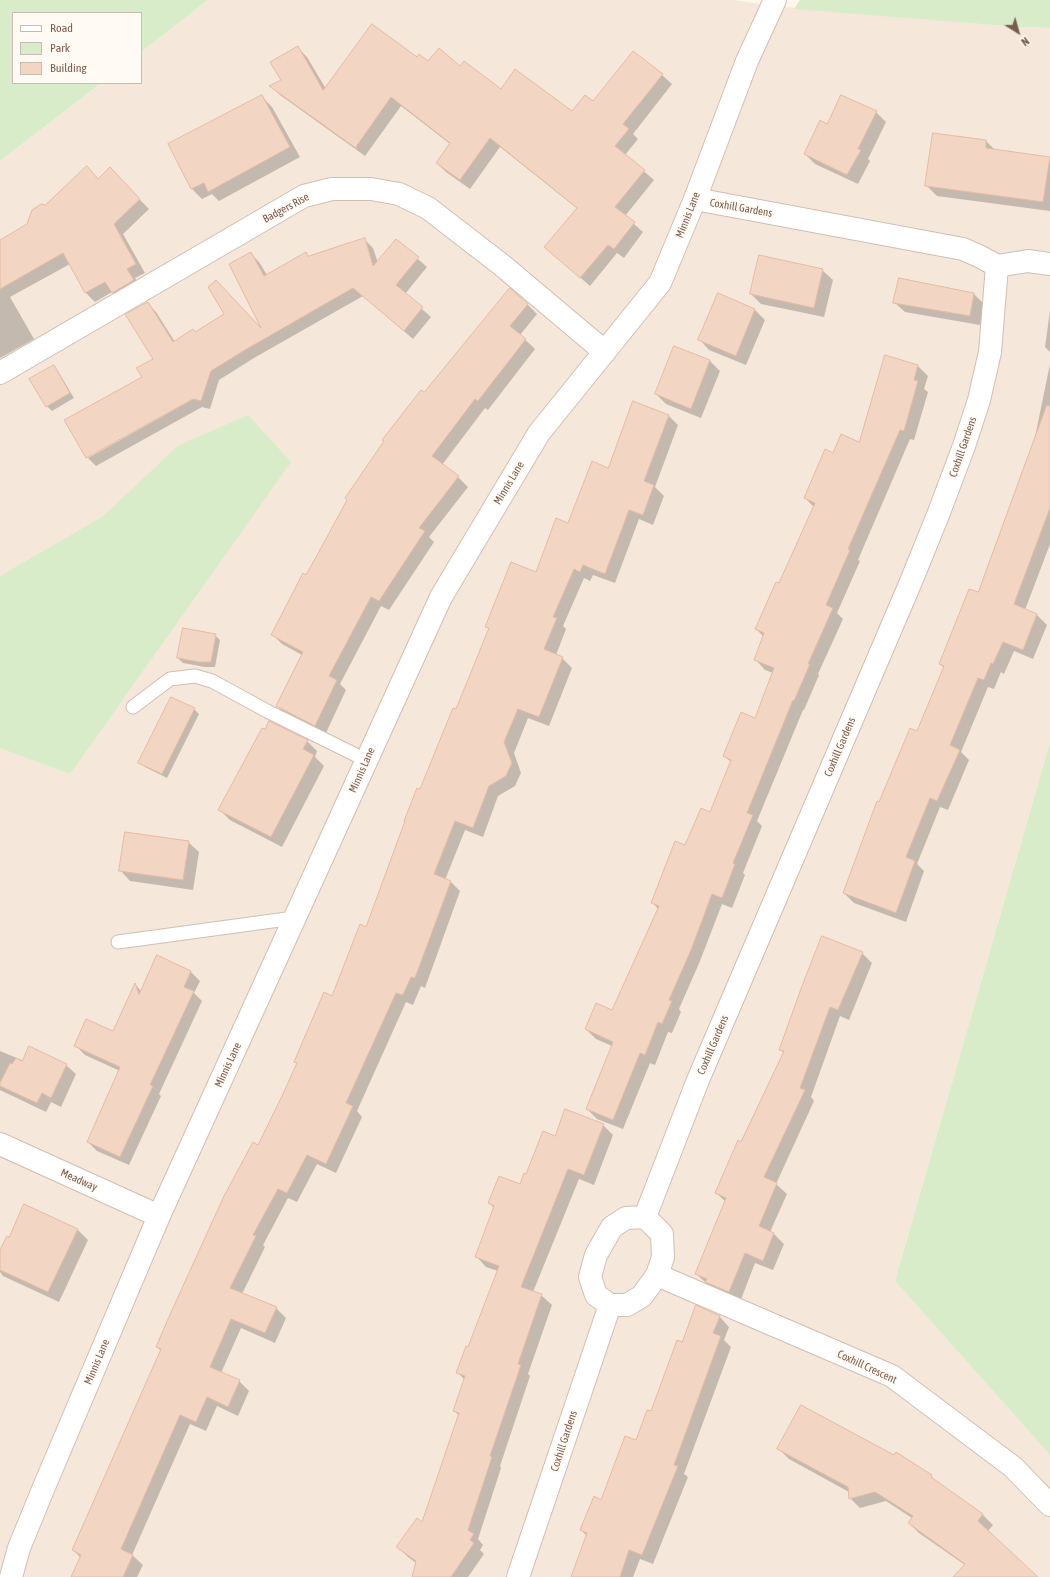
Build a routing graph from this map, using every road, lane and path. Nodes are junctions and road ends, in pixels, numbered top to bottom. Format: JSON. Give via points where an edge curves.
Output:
{"nodes":[{"id":1,"x":775,"y":0,"type":"edge"},
{"id":2,"x":695,"y":200,"type":"junction"},
{"id":3,"x":1050,"y":264,"type":"edge"},
{"id":4,"x":997,"y":266,"type":"junction"},
{"id":5,"x":604,"y":352,"type":"junction"},
{"id":6,"x":0,"y":373,"type":"edge"},
{"id":7,"x":133,"y":707,"type":"dead end"},
{"id":8,"x":366,"y":760,"type":"junction"},
{"id":9,"x":294,"y":918,"type":"junction"},
{"id":10,"x":118,"y":942,"type":"dead end"},
{"id":11,"x":0,"y":1144,"type":"edge"},
{"id":12,"x":159,"y":1216,"type":"junction"},
{"id":13,"x":645,"y":1217,"type":"junction"},
{"id":14,"x":657,"y":1275,"type":"junction"},
{"id":15,"x":610,"y":1305,"type":"junction"},
{"id":16,"x":1050,"y":1505,"type":"edge"},
{"id":17,"x":11,"y":1577,"type":"edge"},
{"id":18,"x":518,"y":1577,"type":"edge"}],
"edges":[{"from":1,"to":2,"type":"street","name":"Minnis Lane","via":[[747,61]]},
{"from":2,"to":4,"type":"street","name":"Coxhill Gardens","via":[[963,249]]},
{"from":2,"to":5,"type":"street","name":"Minnis Lane","via":[[660,283]]},
{"from":3,"to":4,"type":"street","via":[[1028,261]]},
{"from":4,"to":13,"type":"street","name":"Coxhill Gardens","via":[[990,352],[979,400],[964,446],[910,584],[698,1080]]},
{"from":5,"to":6,"type":"street","name":"Badgers Rise","via":[[503,266],[428,208],[399,194],[371,188],[332,189],[304,196]]},
{"from":5,"to":8,"type":"street","name":"Minnis Lane","via":[[539,433],[441,597]]},
{"from":7,"to":8,"type":"lane","via":[[170,679],[195,676],[212,681]]},
{"from":8,"to":9,"type":"street","name":"Minnis Lane"},
{"from":9,"to":10,"type":"lane"},
{"from":9,"to":12,"type":"street","name":"Minnis Lane"},
{"from":11,"to":12,"type":"street","name":"Meadway"},
{"from":12,"to":17,"type":"street","name":"Minnis Lane","via":[[44,1486],[19,1548]]},
{"from":13,"to":14,"type":"street","via":[[662,1234],[663,1257]]},
{"from":13,"to":15,"type":"street","via":[[626,1218],[612,1227],[596,1255],[590,1276],[596,1295]]},
{"from":14,"to":15,"type":"street","via":[[642,1296],[627,1305]]},
{"from":14,"to":16,"type":"street","name":"Coxhill Crescent","via":[[892,1376],[1013,1467]]},
{"from":15,"to":18,"type":"street","name":"Coxhill Gardens"}]}
